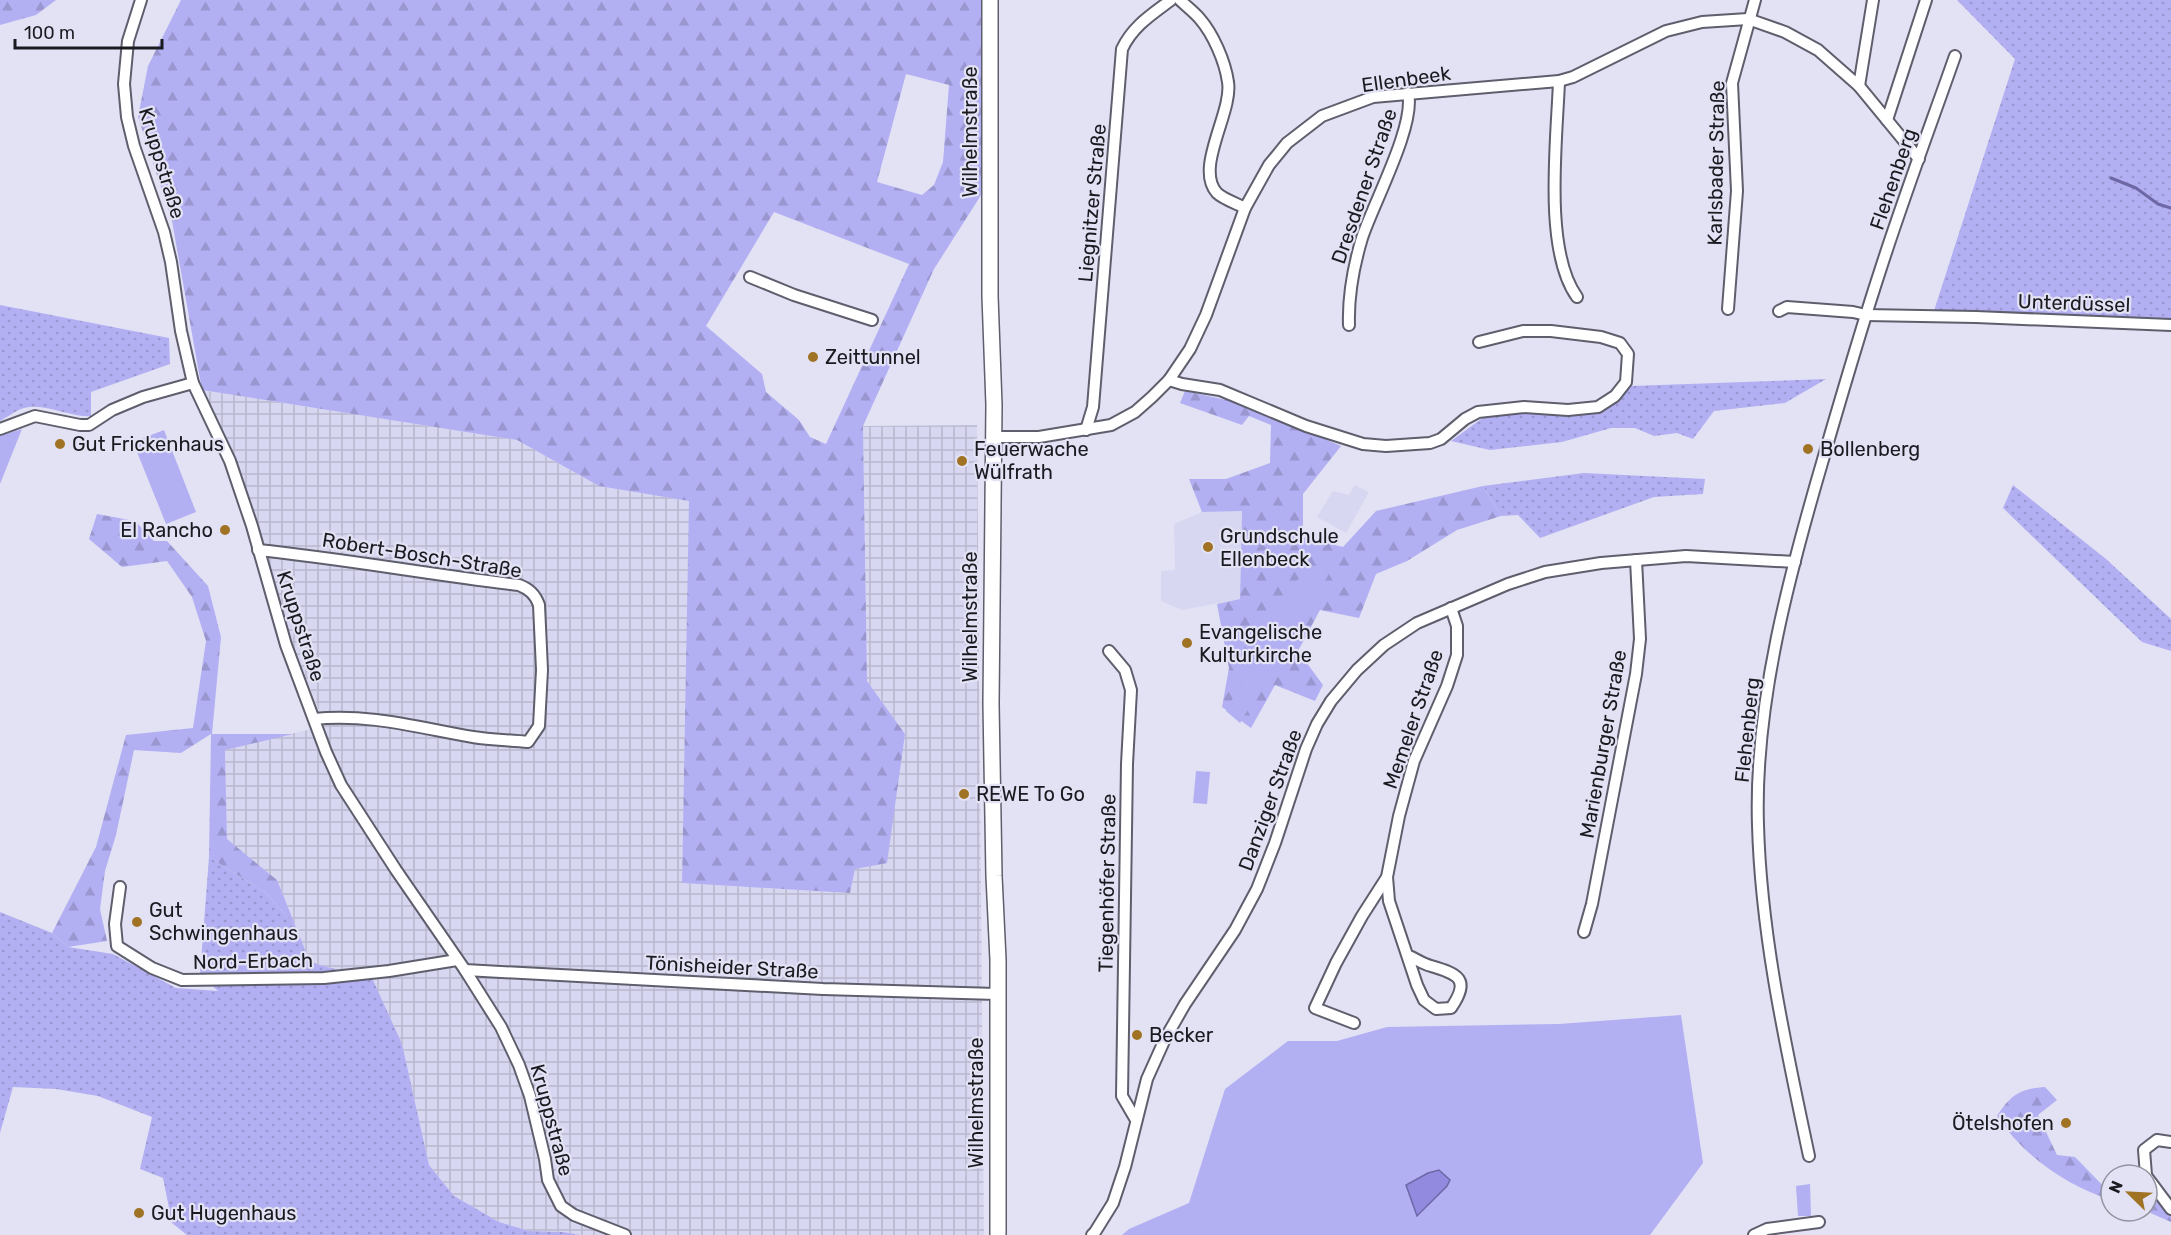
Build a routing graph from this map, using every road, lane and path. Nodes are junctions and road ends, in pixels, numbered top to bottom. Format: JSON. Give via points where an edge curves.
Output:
{"nodes":[{"id":1,"x":141,"y":0,"type":"edge"},
{"id":2,"x":990,"y":0,"type":"edge"},
{"id":3,"x":1171,"y":0,"type":"edge"},
{"id":4,"x":1180,"y":0,"type":"edge"},
{"id":5,"x":1755,"y":0,"type":"edge"},
{"id":6,"x":1873,"y":0,"type":"edge"},
{"id":7,"x":1926,"y":0,"type":"edge"},
{"id":8,"x":1748,"y":20,"type":"junction"},
{"id":9,"x":1955,"y":56,"type":"dead end"},
{"id":10,"x":1559,"y":81,"type":"junction"},
{"id":11,"x":1859,"y":86,"type":"junction"},
{"id":12,"x":1408,"y":93,"type":"junction"},
{"id":13,"x":1887,"y":120,"type":"junction"},
{"id":14,"x":1919,"y":159,"type":"junction"},
{"id":15,"x":1245,"y":208,"type":"junction"},
{"id":16,"x":750,"y":277,"type":"dead end"},
{"id":17,"x":1577,"y":297,"type":"dead end"},
{"id":18,"x":1728,"y":309,"type":"dead end"},
{"id":19,"x":1779,"y":311,"type":"dead end"},
{"id":20,"x":1866,"y":315,"type":"junction"},
{"id":21,"x":872,"y":320,"type":"dead end"},
{"id":22,"x":1349,"y":325,"type":"dead end"},
{"id":23,"x":2171,"y":325,"type":"edge"},
{"id":24,"x":1479,"y":342,"type":"dead end"},
{"id":25,"x":1169,"y":380,"type":"junction"},
{"id":26,"x":193,"y":383,"type":"junction"},
{"id":27,"x":0,"y":429,"type":"edge"},
{"id":28,"x":1086,"y":430,"type":"junction"},
{"id":29,"x":993,"y":437,"type":"junction"},
{"id":30,"x":258,"y":550,"type":"junction"},
{"id":31,"x":1636,"y":560,"type":"junction"},
{"id":32,"x":1795,"y":562,"type":"junction"},
{"id":33,"x":1451,"y":608,"type":"junction"},
{"id":34,"x":1108,"y":651,"type":"dead end"},
{"id":35,"x":314,"y":718,"type":"junction"},
{"id":36,"x":1387,"y":877,"type":"junction"},
{"id":37,"x":120,"y":886,"type":"dead end"},
{"id":38,"x":1584,"y":932,"type":"dead end"},
{"id":39,"x":1408,"y":956,"type":"junction"},
{"id":40,"x":457,"y":960,"type":"junction"},
{"id":41,"x":465,"y":970,"type":"junction"},
{"id":42,"x":998,"y":994,"type":"junction"},
{"id":43,"x":1354,"y":1023,"type":"dead end"},
{"id":44,"x":1136,"y":1120,"type":"junction"},
{"id":45,"x":2171,"y":1142,"type":"edge"},
{"id":46,"x":1809,"y":1156,"type":"dead end"},
{"id":47,"x":2145,"y":1163,"type":"edge"},
{"id":48,"x":2159,"y":1193,"type":"edge"},
{"id":49,"x":2171,"y":1209,"type":"edge"},
{"id":50,"x":1820,"y":1222,"type":"dead end"},
{"id":51,"x":626,"y":1235,"type":"edge"},
{"id":52,"x":998,"y":1235,"type":"edge"},
{"id":53,"x":1092,"y":1235,"type":"edge"},
{"id":54,"x":1754,"y":1235,"type":"edge"}],
"edges":[{"from":1,"to":26,"type":"street","name":"Kruppstraße","via":[[126,58],[127,117],[164,232]]},
{"from":2,"to":29,"type":"main road","name":"Wilhelmstraße"},
{"from":3,"to":28,"type":"street","name":"Liegnitzer Straße","via":[[1140,23],[1122,49],[1093,407]]},
{"from":4,"to":15,"type":"street","via":[[1206,28],[1228,83],[1223,117],[1210,158],[1211,178],[1217,193]]},
{"from":5,"to":8,"type":"street","name":"Karlsbader Straße"},
{"from":6,"to":11,"type":"street"},
{"from":7,"to":13,"type":"street"},
{"from":8,"to":10,"type":"street","name":"Ellenbeek","via":[[1702,22],[1666,31]]},
{"from":8,"to":11,"type":"street","name":"Ellenbeek","via":[[1785,32],[1818,50]]},
{"from":8,"to":18,"type":"street","name":"Karlsbader Straße","via":[[1732,83],[1737,191]]},
{"from":9,"to":14,"type":"street","name":"Flehenberg"},
{"from":10,"to":12,"type":"street","name":"Ellenbeek"},
{"from":10,"to":17,"type":"street","via":[[1558,231],[1562,266]]},
{"from":11,"to":13,"type":"street","name":"Ellenbeek"},
{"from":12,"to":15,"type":"street","name":"Ellenbeek","via":[[1373,98],[1322,116],[1287,143],[1269,165]]},
{"from":12,"to":22,"type":"street","name":"Dresdener Straße","via":[[1411,103],[1404,132],[1351,277]]},
{"from":13,"to":14,"type":"street","name":"Ellenbeek"},
{"from":14,"to":20,"type":"street","name":"Flehenberg"},
{"from":15,"to":25,"type":"street","name":"Ellenbeek","via":[[1206,315]]},
{"from":16,"to":21,"type":"street"},
{"from":19,"to":20,"type":"street","via":[[1787,308]]},
{"from":20,"to":23,"type":"street","name":"Unterdüssel"},
{"from":20,"to":32,"type":"street","name":"Flehenberg"},
{"from":24,"to":25,"type":"street","via":[[1523,331],[1601,337],[1620,344],[1628,354],[1626,382],[1598,408],[1524,407],[1478,412],[1442,439],[1386,446],[1363,444],[1306,426],[1220,390]]},
{"from":25,"to":28,"type":"street","name":"Ellenbeek","via":[[1135,412],[1111,425]]},
{"from":26,"to":27,"type":"street","via":[[143,396],[89,425],[34,416]]},
{"from":26,"to":30,"type":"street","name":"Kruppstraße","via":[[230,461]]},
{"from":28,"to":29,"type":"street","name":"Ellenbeek","via":[[1039,437]]},
{"from":29,"to":42,"type":"main road","name":"Wilhelmstraße","via":[[991,704]]},
{"from":30,"to":35,"type":"street","name":"Kruppstraße","via":[[286,645]]},
{"from":30,"to":35,"type":"street","name":"Robert-Bosch-Straße","via":[[519,585],[529,589],[539,605],[539,726],[528,742],[349,716]]},
{"from":31,"to":32,"type":"street","name":"Danziger Straße","via":[[1708,556]]},
{"from":31,"to":33,"type":"street","name":"Danziger Straße","via":[[1545,572]]},
{"from":31,"to":38,"type":"street","name":"Marienburger Straße","via":[[1640,639],[1636,674]]},
{"from":32,"to":46,"type":"street","name":"Flehenberg","via":[[1768,688],[1758,824],[1769,948]]},
{"from":33,"to":36,"type":"street","name":"Memeler Straße","via":[[1457,626],[1457,655],[1414,761]]},
{"from":33,"to":44,"type":"street","name":"Danziger Straße","via":[[1417,623],[1384,645],[1331,701],[1300,763],[1257,889],[1165,1039],[1147,1079]]},
{"from":34,"to":44,"type":"street","name":"Tiegenhöfer Straße","via":[[1125,670],[1131,690],[1122,1096]]},
{"from":35,"to":40,"type":"street","name":"Kruppstraße","via":[[341,784]]},
{"from":36,"to":39,"type":"street","name":"Memeler Straße","via":[[1389,901]]},
{"from":36,"to":43,"type":"street","name":"Memeler Straße","via":[[1336,963],[1315,1008]]},
{"from":37,"to":40,"type":"street","name":"Nord-Erbach","via":[[115,924],[117,946],[152,968],[182,980],[324,978]]},
{"from":39,"to":39,"type":"street","name":"Memeler Straße","via":[[1424,1000],[1436,1009],[1450,1008],[1460,994],[1460,981],[1453,973]]},
{"from":40,"to":41,"type":"street","name":"Kruppstraße"},
{"from":41,"to":42,"type":"street","name":"Tönisheider Straße"},
{"from":41,"to":51,"type":"street","name":"Kruppstraße","via":[[501,1027],[519,1065],[548,1180],[561,1206]]},
{"from":42,"to":52,"type":"main road","name":"Wilhelmstraße"},
{"from":44,"to":53,"type":"street","name":"Danziger Straße","via":[[1113,1203]]},
{"from":45,"to":47,"type":"street","via":[[2157,1140],[2144,1149]]},
{"from":48,"to":49,"type":"street"},
{"from":50,"to":54,"type":"street","via":[[1767,1229]]}]}
